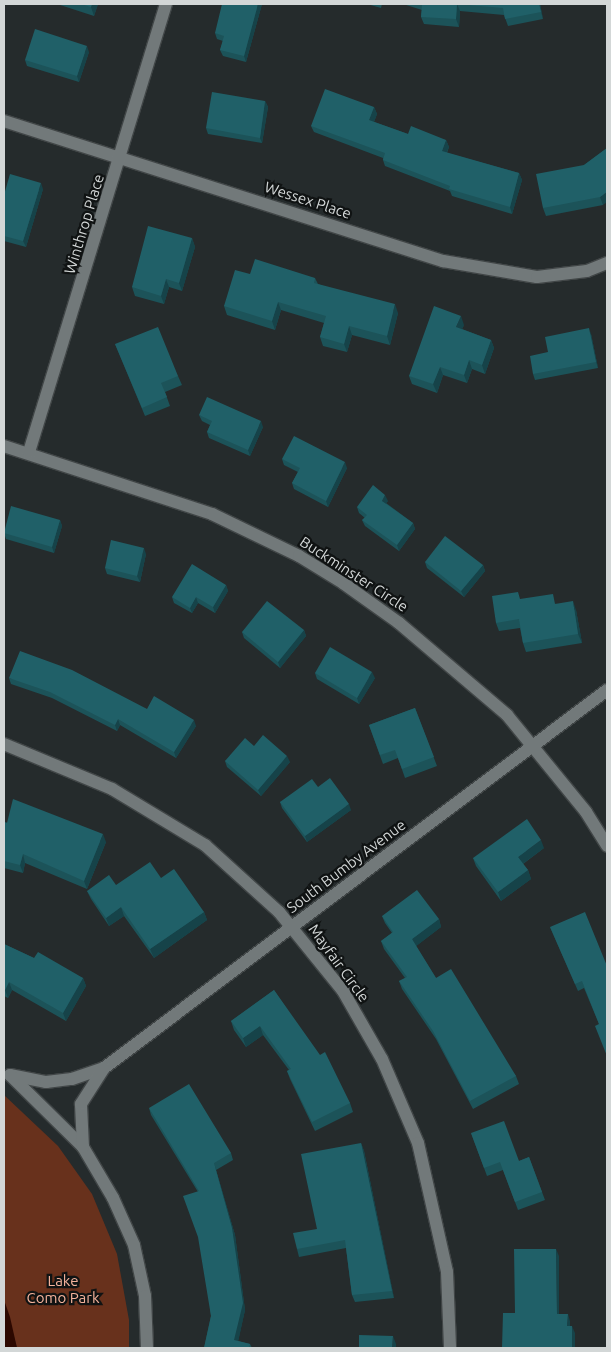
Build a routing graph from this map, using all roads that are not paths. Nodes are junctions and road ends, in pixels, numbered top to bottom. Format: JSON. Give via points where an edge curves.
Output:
{"nodes":[{"id":1,"x":166,"y":4,"type":"edge"},
{"id":2,"x":4,"y":122,"type":"edge"},
{"id":3,"x":122,"y":157,"type":"junction"},
{"id":4,"x":607,"y":263,"type":"edge"},
{"id":5,"x":4,"y":446,"type":"edge"},
{"id":6,"x":29,"y":452,"type":"junction"},
{"id":7,"x":607,"y":690,"type":"edge"},
{"id":8,"x":4,"y":744,"type":"edge"},
{"id":9,"x":534,"y":744,"type":"junction"},
{"id":10,"x":607,"y":846,"type":"edge"},
{"id":11,"x":292,"y":927,"type":"junction"},
{"id":12,"x":104,"y":1068,"type":"junction"},
{"id":13,"x":7,"y":1073,"type":"edge"},
{"id":14,"x":83,"y":1147,"type":"junction"},
{"id":15,"x":148,"y":1348,"type":"edge"},
{"id":16,"x":450,"y":1348,"type":"edge"}],
"edges":[{"from":1,"to":3,"type":"street","name":"Winthrop Place"},
{"from":2,"to":3,"type":"street","name":"Wessex Place"},
{"from":3,"to":4,"type":"street","name":"Wessex Place","via":[[443,261],[492,272],[536,276],[587,271]]},
{"from":3,"to":6,"type":"street","name":"Winthrop Place"},
{"from":5,"to":6,"type":"street","name":"Buckminster Circle"},
{"from":6,"to":9,"type":"street","name":"Buckminster Circle","via":[[212,514],[300,556],[399,622]]},
{"from":7,"to":9,"type":"street","name":"South Bumby Avenue"},
{"from":8,"to":11,"type":"street","name":"Mayfair Circle","via":[[59,763],[152,811],[237,872]]},
{"from":9,"to":10,"type":"street","name":"Buckminster Circle"},
{"from":9,"to":11,"type":"street","name":"South Bumby Avenue"},
{"from":11,"to":12,"type":"street","name":"South Bumby Avenue"},
{"from":11,"to":16,"type":"street","name":"Mayfair Circle","via":[[343,991],[405,1105],[433,1197],[447,1272]]},
{"from":12,"to":13,"type":"street","name":"South Bumby Avenue","via":[[72,1079],[46,1082]]},
{"from":12,"to":14,"type":"street","name":"South Bumby Avenue","via":[[81,1104]]},
{"from":13,"to":14,"type":"street"},
{"from":14,"to":15,"type":"street","via":[[114,1198],[134,1245],[145,1296]]}]}
